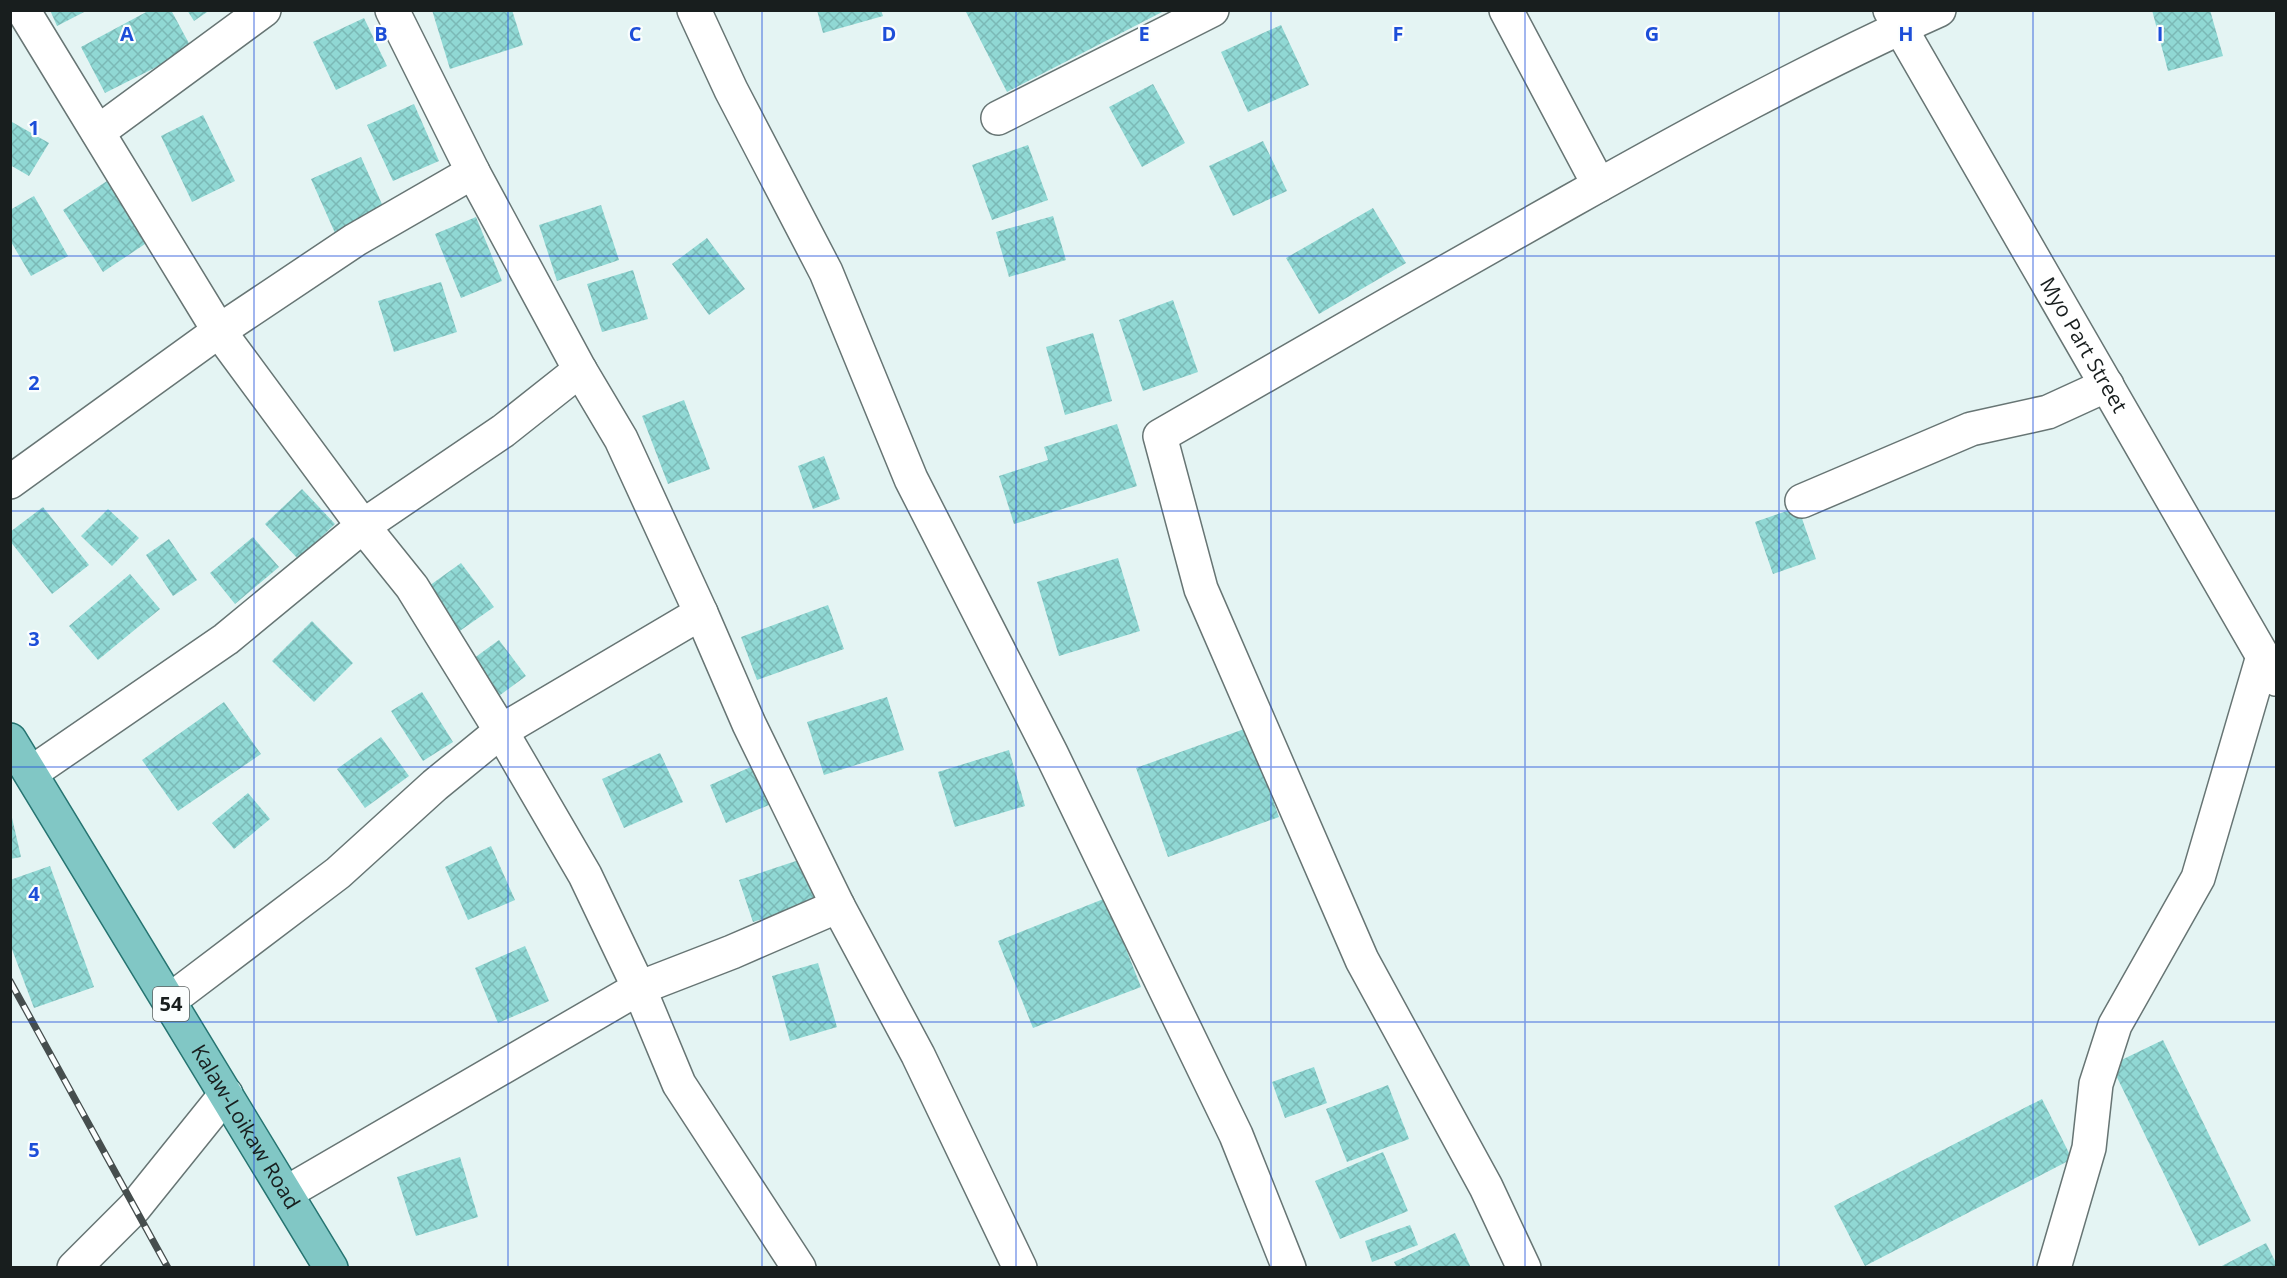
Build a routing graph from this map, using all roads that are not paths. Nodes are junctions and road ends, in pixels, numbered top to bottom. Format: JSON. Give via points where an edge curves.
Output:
{"nodes":[{"id":1,"x":23,"y":10,"type":"edge"},
{"id":2,"x":264,"y":10,"type":"edge"},
{"id":3,"x":392,"y":10,"type":"edge"},
{"id":4,"x":694,"y":10,"type":"edge"},
{"id":5,"x":1212,"y":10,"type":"edge"},
{"id":6,"x":1506,"y":10,"type":"edge"},
{"id":7,"x":1939,"y":10,"type":"edge"},
{"id":8,"x":1895,"y":19,"type":"edge"},
{"id":9,"x":998,"y":118,"type":"dead end"},
{"id":10,"x":98,"y":132,"type":"junction"},
{"id":11,"x":473,"y":172,"type":"junction"},
{"id":12,"x":1599,"y":185,"type":"junction"},
{"id":13,"x":219,"y":331,"type":"junction"},
{"id":14,"x":580,"y":370,"type":"junction"},
{"id":15,"x":2107,"y":385,"type":"junction"},
{"id":16,"x":10,"y":482,"type":"edge"},
{"id":17,"x":1802,"y":501,"type":"dead end"},
{"id":18,"x":363,"y":526,"type":"junction"},
{"id":19,"x":701,"y":613,"type":"junction"},
{"id":20,"x":2270,"y":668,"type":"edge"},
{"id":21,"x":501,"y":731,"type":"junction"},
{"id":22,"x":10,"y":740,"type":"edge"},
{"id":23,"x":31,"y":773,"type":"junction"},
{"id":24,"x":838,"y":906,"type":"junction"},
{"id":25,"x":639,"y":988,"type":"junction"},
{"id":26,"x":169,"y":1000,"type":"junction"},
{"id":27,"x":226,"y":1094,"type":"junction"},
{"id":28,"x":286,"y":1193,"type":"junction"},
{"id":29,"x":74,"y":1268,"type":"edge"},
{"id":30,"x":331,"y":1268,"type":"edge"},
{"id":31,"x":799,"y":1268,"type":"edge"},
{"id":32,"x":1020,"y":1268,"type":"edge"},
{"id":33,"x":1289,"y":1268,"type":"edge"},
{"id":34,"x":1524,"y":1268,"type":"edge"},
{"id":35,"x":2054,"y":1268,"type":"edge"}],
"edges":[{"from":1,"to":10,"type":"street"},
{"from":2,"to":10,"type":"street"},
{"from":3,"to":11,"type":"street"},
{"from":4,"to":33,"type":"street","via":[[826,272],[912,479],[1051,753],[1236,1135]]},
{"from":5,"to":9,"type":"street"},
{"from":6,"to":12,"type":"street"},
{"from":7,"to":8,"type":"street"},
{"from":8,"to":12,"type":"street"},
{"from":8,"to":15,"type":"street","name":"Myo Part Street"},
{"from":10,"to":13,"type":"street"},
{"from":11,"to":13,"type":"street","via":[[355,240]]},
{"from":11,"to":14,"type":"street"},
{"from":12,"to":34,"type":"street","via":[[1160,436],[1202,589],[1358,949],[1486,1187]]},
{"from":13,"to":16,"type":"street"},
{"from":13,"to":18,"type":"street"},
{"from":14,"to":18,"type":"street","via":[[503,431]]},
{"from":14,"to":19,"type":"street","via":[[621,439]]},
{"from":15,"to":17,"type":"street","via":[[2048,412],[1971,429]]},
{"from":15,"to":20,"type":"street","name":"Myo Part Street"},
{"from":18,"to":21,"type":"street","via":[[412,587]]},
{"from":18,"to":23,"type":"street","via":[[226,639]]},
{"from":19,"to":21,"type":"street"},
{"from":19,"to":24,"type":"street","via":[[749,724]]},
{"from":20,"to":35,"type":"street","via":[[2198,878],[2115,1024],[2096,1084],[2089,1148]]},
{"from":21,"to":25,"type":"street","via":[[585,875]]},
{"from":21,"to":26,"type":"street","via":[[435,784],[338,873]]},
{"from":22,"to":23,"type":"main road","name":"Kalaw-Loikaw Road","number":"54"},
{"from":23,"to":26,"type":"main road","name":"Kalaw-Loikaw Road","number":"54"},
{"from":24,"to":25,"type":"street"},
{"from":24,"to":32,"type":"street","via":[[918,1055]]},
{"from":25,"to":28,"type":"street"},
{"from":25,"to":31,"type":"street","via":[[679,1084]]},
{"from":26,"to":27,"type":"main road","name":"Kalaw-Loikaw Road","number":"54"},
{"from":27,"to":28,"type":"main road","name":"Kalaw-Loikaw Road","number":"54"},
{"from":27,"to":29,"type":"street","via":[[135,1207]]},
{"from":28,"to":30,"type":"main road","name":"Kalaw-Loikaw Road","number":"54"}]}
